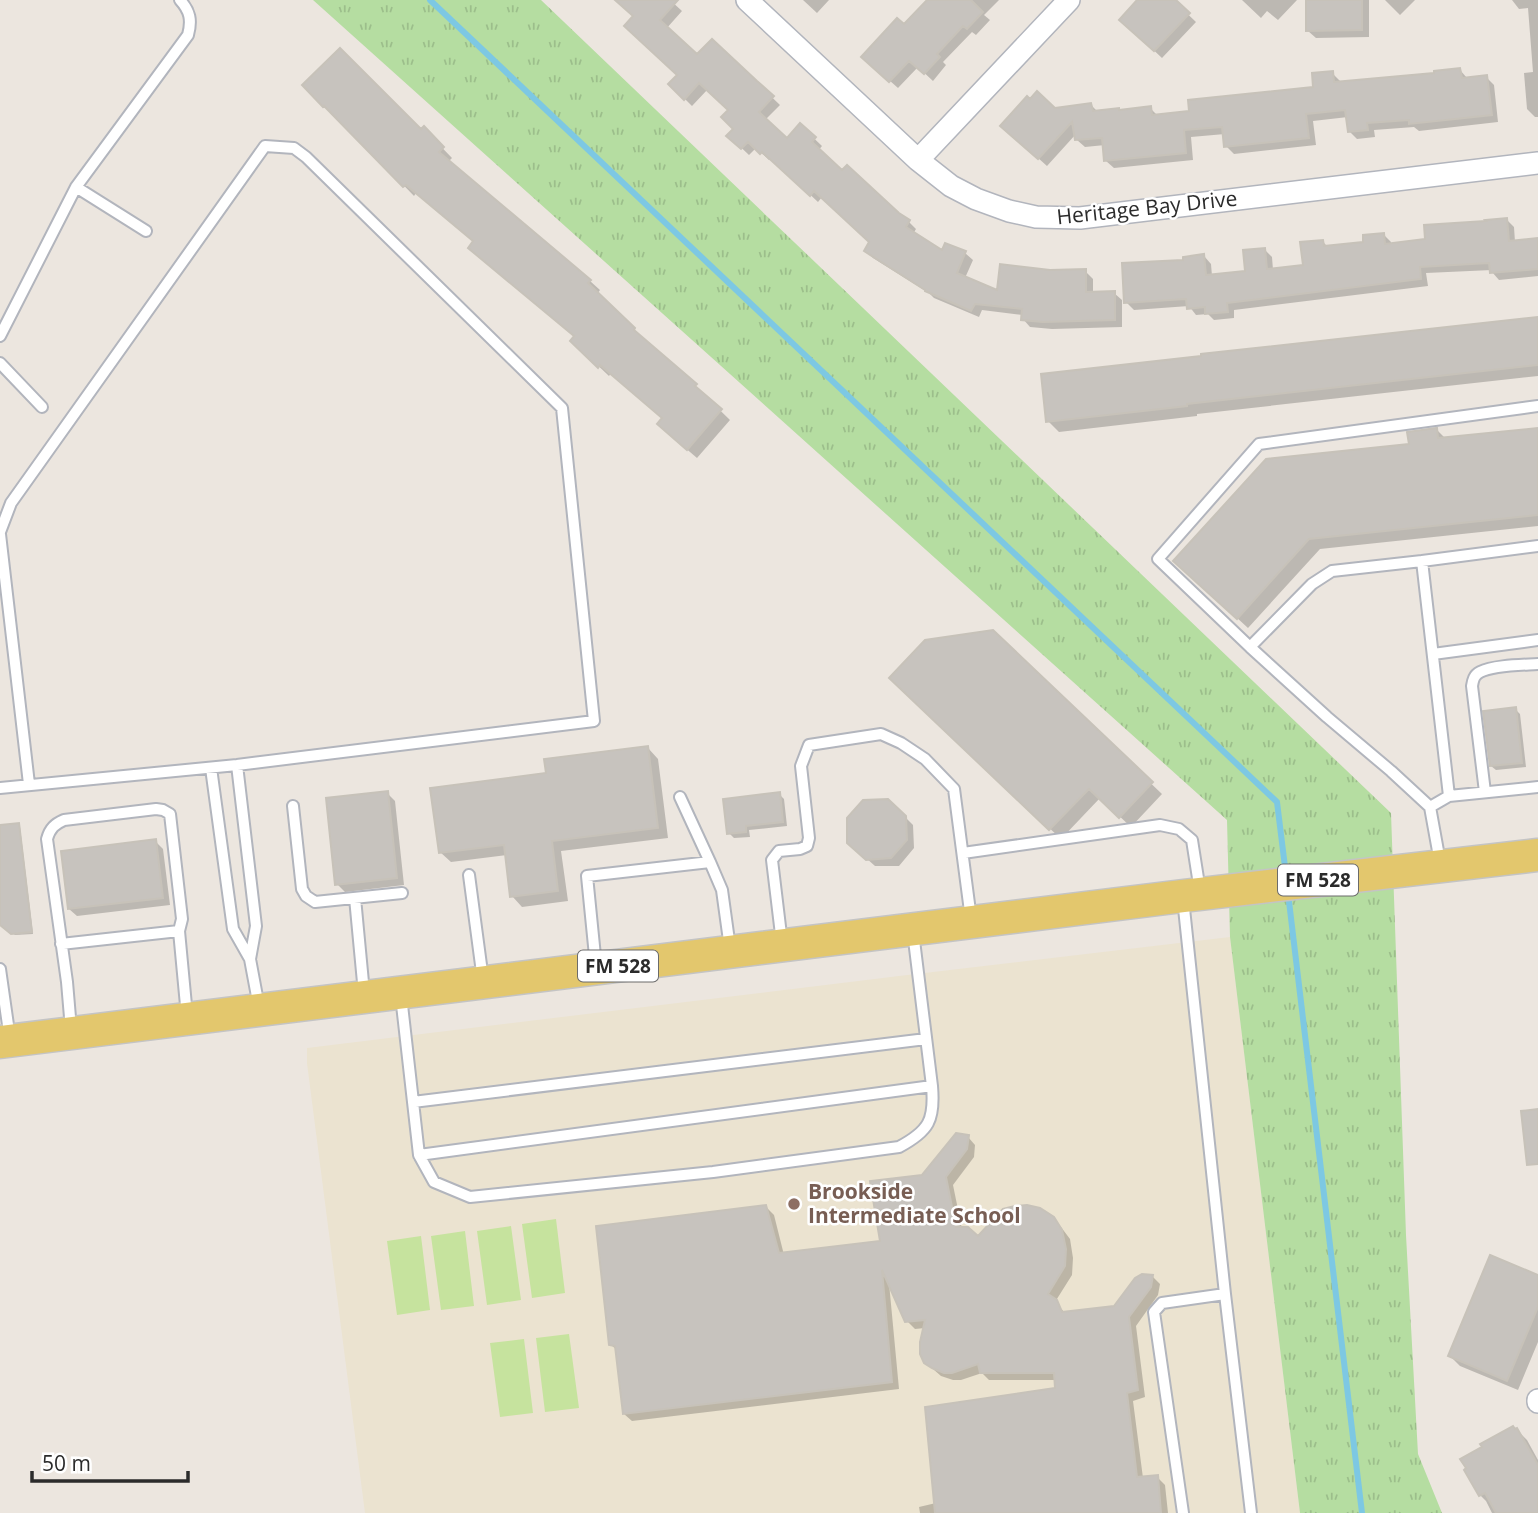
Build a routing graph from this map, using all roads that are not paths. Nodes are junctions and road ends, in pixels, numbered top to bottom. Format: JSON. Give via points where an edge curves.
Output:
{"nodes":[{"id":1,"x":180,"y":0,"type":"edge"},
{"id":2,"x":747,"y":0,"type":"edge"},
{"id":3,"x":1069,"y":0,"type":"edge"},
{"id":4,"x":918,"y":160,"type":"junction"},
{"id":5,"x":1538,"y":163,"type":"edge"},
{"id":6,"x":76,"y":187,"type":"junction"},
{"id":7,"x":146,"y":231,"type":"dead end"},
{"id":8,"x":0,"y":336,"type":"edge"},
{"id":9,"x":0,"y":363,"type":"edge"},
{"id":10,"x":1538,"y":406,"type":"edge"},
{"id":11,"x":42,"y":407,"type":"dead end"},
{"id":12,"x":0,"y":533,"type":"edge"},
{"id":13,"x":1538,"y":546,"type":"edge"},
{"id":14,"x":1422,"y":561,"type":"junction"},
{"id":15,"x":1538,"y":640,"type":"edge"},
{"id":16,"x":1250,"y":647,"type":"junction"},
{"id":17,"x":1433,"y":654,"type":"junction"},
{"id":18,"x":1538,"y":664,"type":"edge"},
{"id":19,"x":237,"y":765,"type":"junction"},
{"id":20,"x":211,"y":768,"type":"junction"},
{"id":21,"x":29,"y":784,"type":"junction"},
{"id":22,"x":1538,"y":787,"type":"edge"},
{"id":23,"x":0,"y":788,"type":"edge"},
{"id":24,"x":1486,"y":792,"type":"junction"},
{"id":25,"x":1449,"y":796,"type":"junction"},
{"id":26,"x":681,"y":797,"type":"dead end"},
{"id":27,"x":293,"y":806,"type":"dead end"},
{"id":28,"x":1430,"y":807,"type":"junction"},
{"id":29,"x":242,"y":808,"type":"junction"},
{"id":30,"x":218,"y":811,"type":"junction"},
{"id":31,"x":963,"y":853,"type":"junction"},
{"id":32,"x":1538,"y":855,"type":"edge"},
{"id":33,"x":710,"y":862,"type":"junction"},
{"id":34,"x":1440,"y":865,"type":"junction"},
{"id":35,"x":468,"y":875,"type":"dead end"},
{"id":36,"x":402,"y":893,"type":"dead end"},
{"id":37,"x":1192,"y":895,"type":"junction"},
{"id":38,"x":355,"y":898,"type":"junction"},
{"id":39,"x":972,"y":922,"type":"junction"},
{"id":40,"x":913,"y":930,"type":"junction"},
{"id":41,"x":179,"y":932,"type":"junction"},
{"id":42,"x":61,"y":944,"type":"junction"},
{"id":43,"x":782,"y":946,"type":"junction"},
{"id":44,"x":730,"y":952,"type":"junction"},
{"id":45,"x":250,"y":960,"type":"junction"},
{"id":46,"x":596,"y":969,"type":"junction"},
{"id":47,"x":0,"y":970,"type":"edge"},
{"id":48,"x":483,"y":983,"type":"junction"},
{"id":49,"x":400,"y":993,"type":"junction"},
{"id":50,"x":365,"y":997,"type":"junction"},
{"id":51,"x":259,"y":1010,"type":"junction"},
{"id":52,"x":188,"y":1019,"type":"junction"},
{"id":53,"x":71,"y":1033,"type":"junction"},
{"id":54,"x":926,"y":1039,"type":"junction"},
{"id":55,"x":5,"y":1042,"type":"edge"},
{"id":56,"x":932,"y":1086,"type":"junction"},
{"id":57,"x":413,"y":1102,"type":"junction"},
{"id":58,"x":419,"y":1155,"type":"junction"},
{"id":59,"x":1225,"y":1294,"type":"junction"},
{"id":60,"x":1183,"y":1513,"type":"edge"},
{"id":61,"x":1251,"y":1513,"type":"edge"}],
"edges":[{"from":1,"to":6,"type":"lane","via":[[189,11],[188,35]]},
{"from":2,"to":4,"type":"street","name":"Heritage Bay Drive"},
{"from":3,"to":4,"type":"street"},
{"from":4,"to":5,"type":"street","name":"Heritage Bay Drive","via":[[976,200],[1035,217],[1080,218]]},
{"from":6,"to":7,"type":"lane"},
{"from":6,"to":8,"type":"lane"},
{"from":9,"to":11,"type":"lane"},
{"from":10,"to":16,"type":"lane","via":[[1259,444],[1158,559]]},
{"from":12,"to":19,"type":"lane","via":[[11,503],[265,146],[294,148],[306,157],[562,408],[594,721]]},
{"from":12,"to":21,"type":"lane"},
{"from":13,"to":14,"type":"lane"},
{"from":14,"to":16,"type":"lane","via":[[1332,571],[1312,584]]},
{"from":14,"to":17,"type":"lane"},
{"from":15,"to":17,"type":"lane"},
{"from":16,"to":28,"type":"lane"},
{"from":17,"to":25,"type":"lane"},
{"from":18,"to":24,"type":"lane","via":[[1495,668],[1474,677]]},
{"from":19,"to":20,"type":"lane"},
{"from":19,"to":29,"type":"lane"},
{"from":20,"to":21,"type":"lane"},
{"from":20,"to":30,"type":"lane"},
{"from":21,"to":23,"type":"lane"},
{"from":22,"to":24,"type":"lane"},
{"from":24,"to":25,"type":"lane"},
{"from":25,"to":28,"type":"lane"},
{"from":26,"to":33,"type":"lane"},
{"from":27,"to":38,"type":"lane","via":[[306,896],[315,902]]},
{"from":28,"to":34,"type":"lane"},
{"from":29,"to":30,"type":"lane"},
{"from":29,"to":45,"type":"lane","via":[[256,926]]},
{"from":30,"to":45,"type":"lane","via":[[233,929]]},
{"from":31,"to":37,"type":"lane","via":[[1160,825],[1179,829],[1192,840]]},
{"from":31,"to":39,"type":"lane"},
{"from":31,"to":43,"type":"lane","via":[[954,789],[925,759],[881,734],[809,745],[801,766],[807,846],[779,851],[772,860]]},
{"from":32,"to":34,"type":"main road","number":"FM 528"},
{"from":33,"to":44,"type":"lane","via":[[722,890]]},
{"from":33,"to":46,"type":"lane","via":[[587,876]]},
{"from":34,"to":37,"type":"main road","number":"FM 528"},
{"from":35,"to":48,"type":"lane"},
{"from":36,"to":38,"type":"lane"},
{"from":37,"to":39,"type":"main road","number":"FM 528"},
{"from":37,"to":59,"type":"lane"},
{"from":38,"to":50,"type":"lane"},
{"from":39,"to":40,"type":"main road","number":"FM 528"},
{"from":40,"to":43,"type":"main road","number":"FM 528"},
{"from":40,"to":54,"type":"lane"},
{"from":41,"to":42,"type":"lane"},
{"from":41,"to":42,"type":"lane","via":[[170,814],[156,809],[54,824],[47,839]]},
{"from":41,"to":52,"type":"lane"},
{"from":42,"to":53,"type":"lane"},
{"from":43,"to":44,"type":"main road","number":"FM 528"},
{"from":44,"to":46,"type":"main road","number":"FM 528"},
{"from":45,"to":51,"type":"lane"},
{"from":46,"to":48,"type":"main road","number":"FM 528"},
{"from":47,"to":55,"type":"lane"},
{"from":48,"to":49,"type":"main road","number":"FM 528"},
{"from":49,"to":50,"type":"main road","number":"FM 528"},
{"from":49,"to":57,"type":"lane"},
{"from":50,"to":51,"type":"main road","number":"FM 528"},
{"from":51,"to":52,"type":"main road","number":"FM 528"},
{"from":52,"to":53,"type":"main road","number":"FM 528"},
{"from":53,"to":55,"type":"main road","number":"FM 528"},
{"from":54,"to":56,"type":"lane"},
{"from":54,"to":57,"type":"lane"},
{"from":56,"to":58,"type":"lane"},
{"from":56,"to":58,"type":"lane","via":[[931,1120],[915,1138],[898,1147],[713,1172],[470,1197],[434,1182]]},
{"from":57,"to":58,"type":"lane"},
{"from":59,"to":60,"type":"lane","via":[[1162,1303],[1154,1312]]},
{"from":59,"to":61,"type":"lane"}]}
